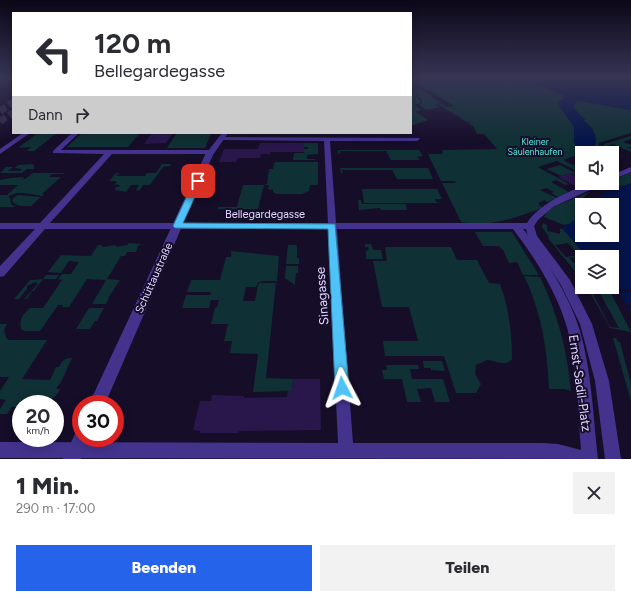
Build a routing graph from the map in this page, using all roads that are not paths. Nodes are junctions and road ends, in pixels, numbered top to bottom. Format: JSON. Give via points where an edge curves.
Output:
{"nodes":[{"id":1,"x":26,"y":134,"type":"edge"},
{"id":2,"x":75,"y":134,"type":"edge"},
{"id":3,"x":223,"y":136,"type":"edge"},
{"id":4,"x":417,"y":139,"type":"dead end"},
{"id":5,"x":327,"y":140,"type":"junction"},
{"id":6,"x":0,"y":152,"type":"edge"},
{"id":7,"x":110,"y":152,"type":"junction"},
{"id":8,"x":211,"y":152,"type":"junction"},
{"id":9,"x":628,"y":170,"type":"edge"},
{"id":10,"x":619,"y":174,"type":"edge"},
{"id":11,"x":585,"y":190,"type":"edge"},
{"id":12,"x":0,"y":226,"type":"edge"},
{"id":13,"x":42,"y":226,"type":"junction"},
{"id":14,"x":178,"y":226,"type":"junction"},
{"id":15,"x":332,"y":226,"type":"junction"},
{"id":16,"x":516,"y":226,"type":"junction"},
{"id":17,"x":530,"y":226,"type":"junction"},
{"id":18,"x":0,"y":273,"type":"edge"},
{"id":19,"x":101,"y":395,"type":"edge"},
{"id":20,"x":77,"y":449,"type":"edge"},
{"id":21,"x":0,"y":450,"type":"edge"},
{"id":22,"x":347,"y":455,"type":"edge"},
{"id":23,"x":588,"y":459,"type":"edge"},
{"id":24,"x":613,"y":459,"type":"edge"}],
"edges":[{"from":1,"to":6,"type":"street"},
{"from":2,"to":7,"type":"street","via":[[56,152]]},
{"from":3,"to":5,"type":"street"},
{"from":3,"to":8,"type":"street","name":"Schüttaustraße"},
{"from":4,"to":5,"type":"street"},
{"from":5,"to":15,"type":"street","name":"Sinagasse"},
{"from":7,"to":8,"type":"street"},
{"from":7,"to":13,"type":"street"},
{"from":8,"to":14,"type":"street","name":"Schüttaustraße"},
{"from":9,"to":10,"type":"street"},
{"from":11,"to":17,"type":"street","via":[[548,206],[532,219]]},
{"from":12,"to":13,"type":"street","name":"Bellegardegasse"},
{"from":13,"to":14,"type":"street","name":"Bellegardegasse"},
{"from":13,"to":18,"type":"street"},
{"from":14,"to":15,"type":"street","name":"Bellegardegasse"},
{"from":14,"to":19,"type":"street","name":"Schüttaustraße"},
{"from":15,"to":16,"type":"street","name":"Bellegardegasse"},
{"from":15,"to":22,"type":"street","name":"Sinagasse"},
{"from":16,"to":17,"type":"street","name":"Bellegardegasse"},
{"from":16,"to":23,"type":"street","name":"Ernst-Sadil-Platz","via":[[558,293],[574,332],[582,382]]},
{"from":17,"to":24,"type":"street","name":"Ernst-Sadil-Platz","via":[[533,236],[566,283],[586,324],[602,381]]},
{"from":20,"to":21,"type":"street"},
{"from":20,"to":22,"type":"street"},
{"from":22,"to":23,"type":"street","via":[[543,451]]}]}
